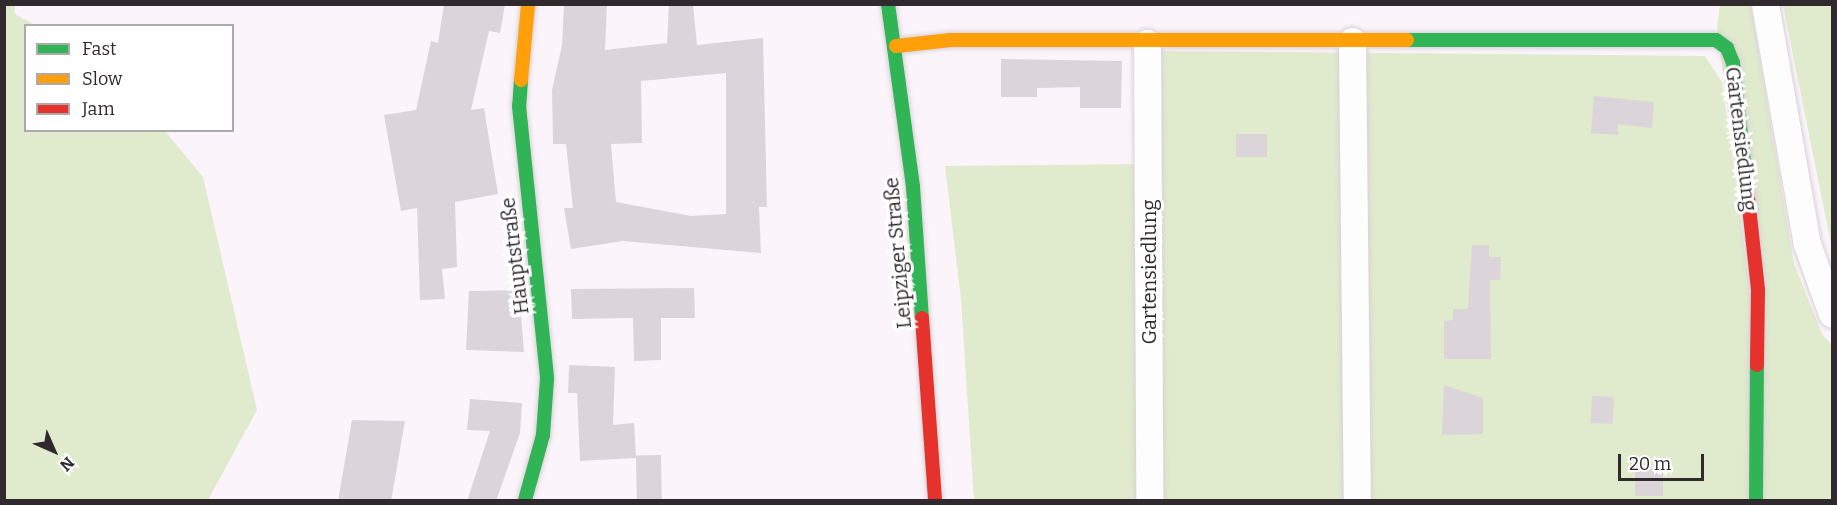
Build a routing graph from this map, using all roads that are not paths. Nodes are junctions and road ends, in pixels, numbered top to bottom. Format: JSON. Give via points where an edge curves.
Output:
{"nodes":[{"id":1,"x":528,"y":4,"type":"edge"},
{"id":2,"x":888,"y":4,"type":"edge"},
{"id":3,"x":1765,"y":4,"type":"edge"},
{"id":4,"x":1352,"y":40,"type":"junction"},
{"id":5,"x":1147,"y":43,"type":"junction"},
{"id":6,"x":896,"y":46,"type":"junction"},
{"id":7,"x":1833,"y":314,"type":"edge"},
{"id":8,"x":525,"y":501,"type":"edge"},
{"id":9,"x":935,"y":501,"type":"edge"},
{"id":10,"x":1149,"y":501,"type":"edge"},
{"id":11,"x":1357,"y":501,"type":"edge"},
{"id":12,"x":1756,"y":501,"type":"edge"}],
"edges":[{"from":1,"to":8,"type":"street","name":"Hauptstraße","via":[[520,79],[521,143],[547,379],[540,452]]},
{"from":2,"to":6,"type":"street","name":"Leipziger Straße"},
{"from":3,"to":7,"type":"street","via":[[1807,244]]},
{"from":4,"to":5,"type":"street","name":"Gartensiedlung"},
{"from":4,"to":11,"type":"street"},
{"from":4,"to":12,"type":"street","name":"Gartensiedlung","via":[[1690,37],[1716,40],[1727,48],[1738,94],[1758,290]]},
{"from":5,"to":6,"type":"street","name":"Gartensiedlung","via":[[951,40]]},
{"from":5,"to":10,"type":"street","name":"Gartensiedlung"},
{"from":6,"to":9,"type":"street","name":"Leipziger Straße","via":[[917,231]]}]}
